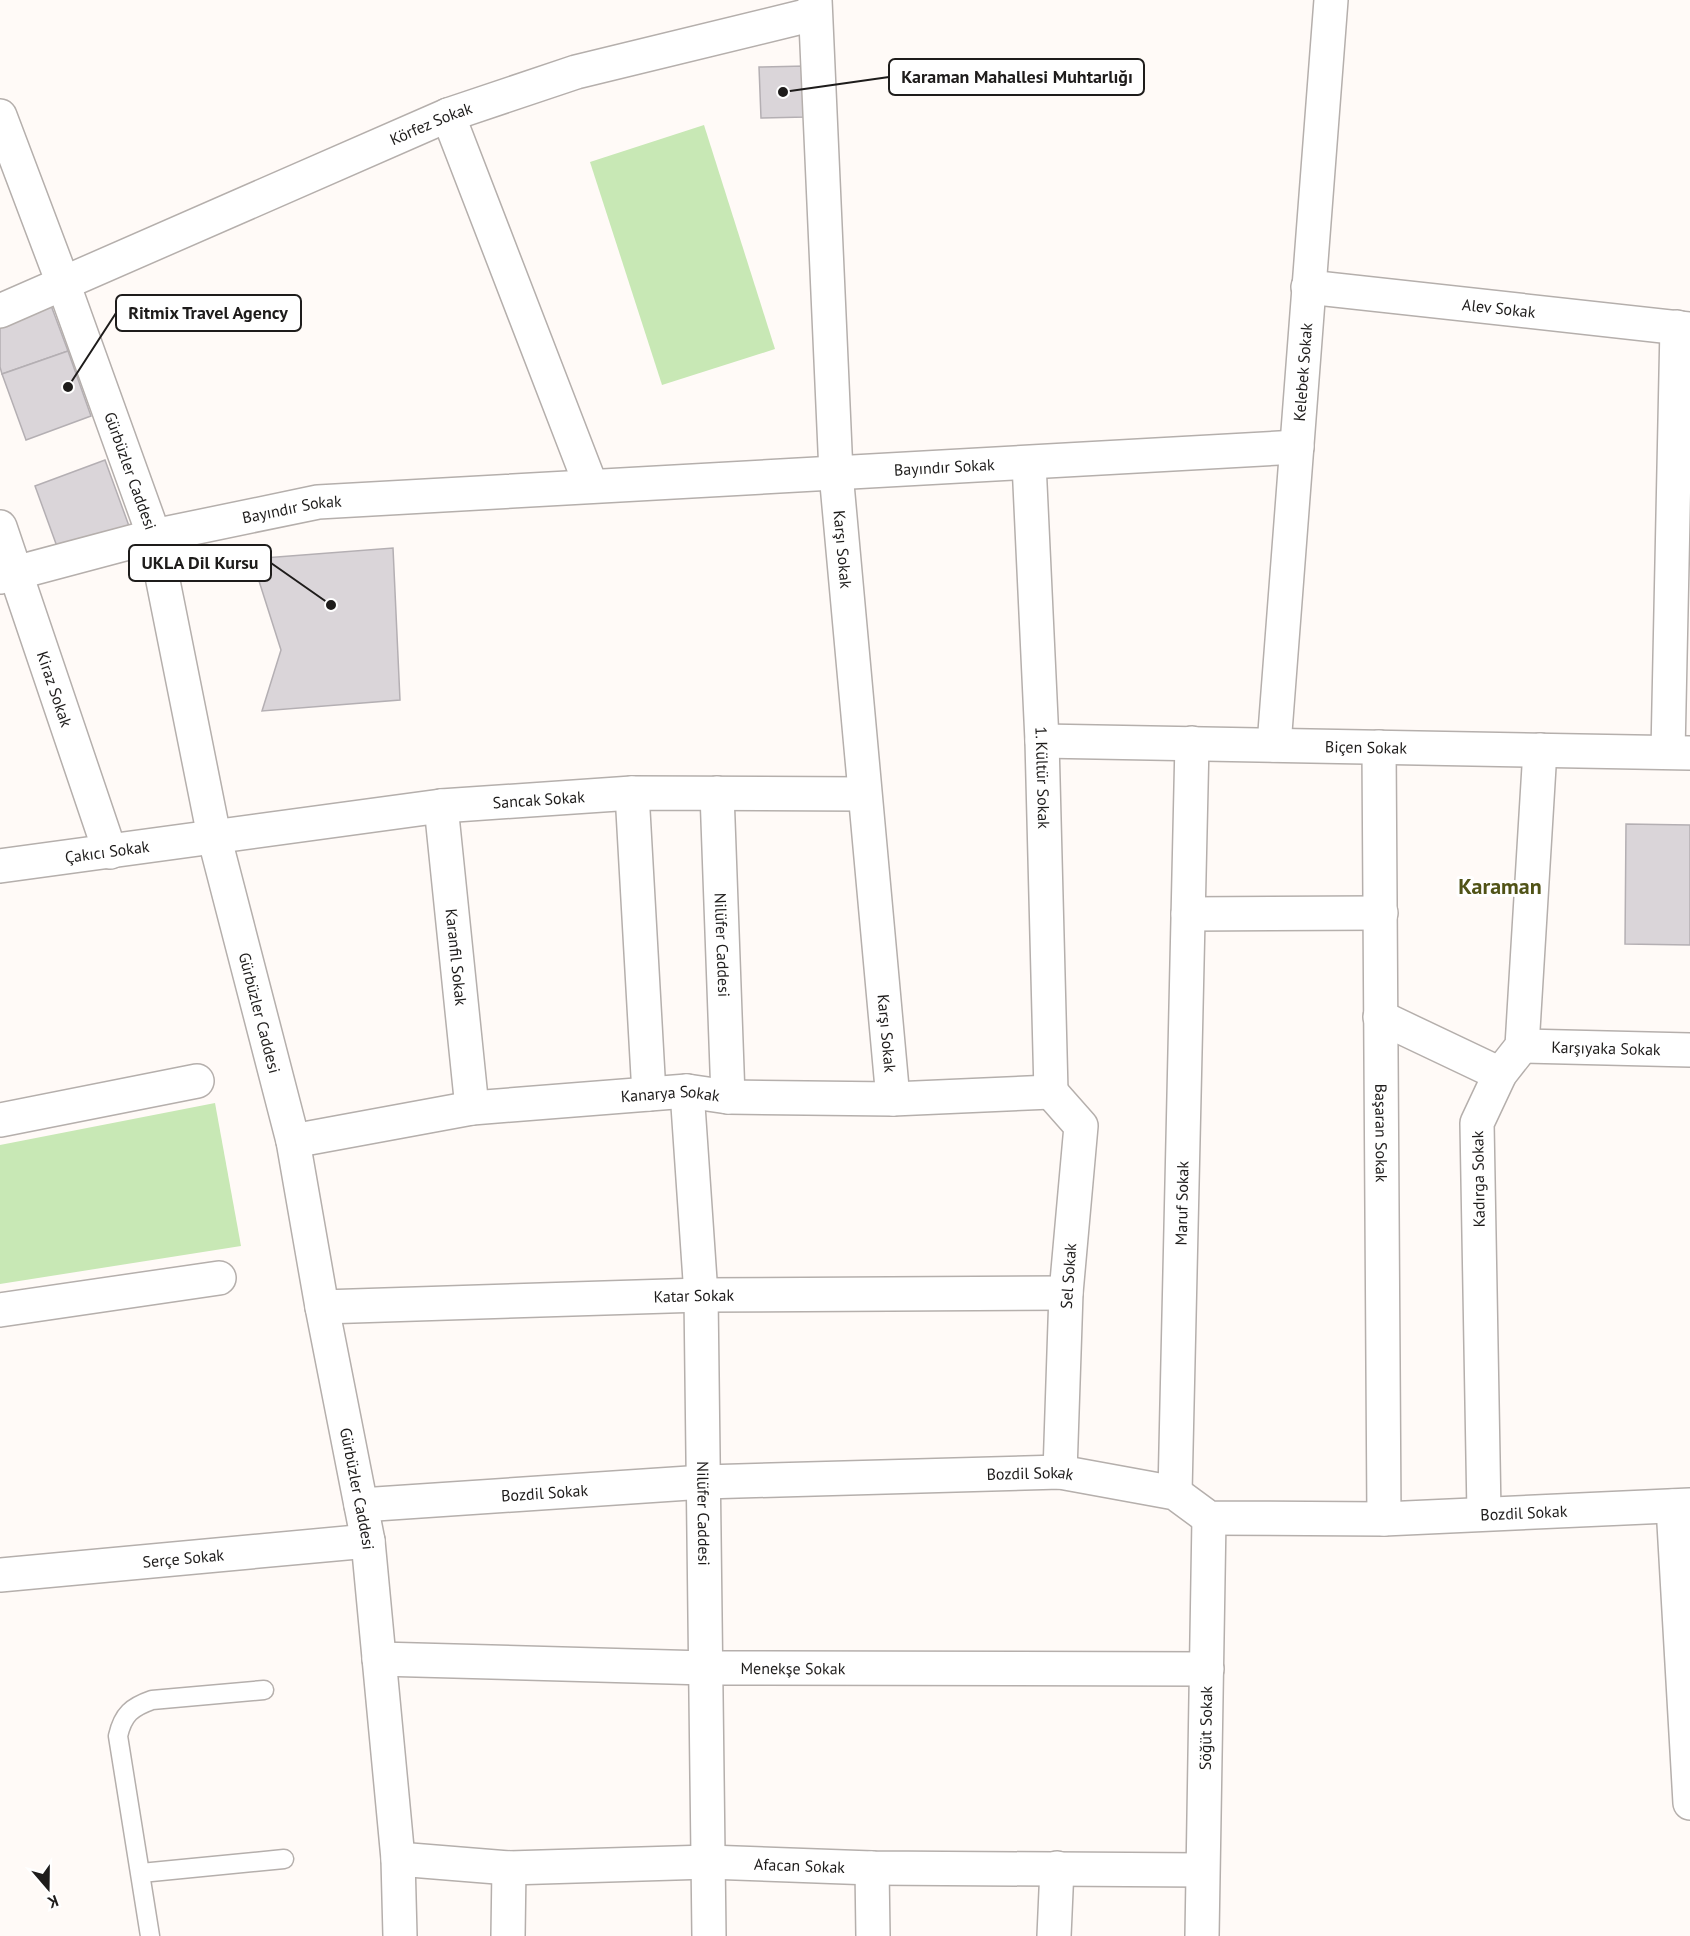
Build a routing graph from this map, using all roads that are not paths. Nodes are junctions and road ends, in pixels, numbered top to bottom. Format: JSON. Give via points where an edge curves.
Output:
{"nodes":[{"id":1,"x":1331,"y":0,"type":"edge"},
{"id":2,"x":815,"y":7,"type":"edge"},
{"id":3,"x":448,"y":115,"type":"junction"},
{"id":4,"x":0,"y":116,"type":"edge"},
{"id":5,"x":63,"y":283,"type":"junction"},
{"id":6,"x":1308,"y":288,"type":"junction"},
{"id":7,"x":0,"y":311,"type":"edge"},
{"id":8,"x":1683,"y":328,"type":"edge"},
{"id":9,"x":1297,"y":447,"type":"junction"},
{"id":10,"x":1029,"y":463,"type":"junction"},
{"id":11,"x":836,"y":473,"type":"junction"},
{"id":12,"x":591,"y":486,"type":"junction"},
{"id":13,"x":0,"y":527,"type":"edge"},
{"id":14,"x":154,"y":536,"type":"junction"},
{"id":15,"x":8,"y":575,"type":"edge"},
{"id":16,"x":1042,"y":741,"type":"junction"},
{"id":17,"x":1192,"y":743,"type":"junction"},
{"id":18,"x":1274,"y":745,"type":"junction"},
{"id":19,"x":1378,"y":747,"type":"junction"},
{"id":20,"x":1540,"y":750,"type":"junction"},
{"id":21,"x":1679,"y":753,"type":"edge"},
{"id":22,"x":632,"y":793,"type":"junction"},
{"id":23,"x":717,"y":793,"type":"junction"},
{"id":24,"x":864,"y":794,"type":"junction"},
{"id":25,"x":441,"y":806,"type":"junction"},
{"id":26,"x":214,"y":836,"type":"junction"},
{"id":27,"x":110,"y":852,"type":"junction"},
{"id":28,"x":0,"y":866,"type":"edge"},
{"id":29,"x":1381,"y":913,"type":"junction"},
{"id":30,"x":1188,"y":914,"type":"junction"},
{"id":31,"x":1380,"y":1017,"type":"junction"},
{"id":32,"x":1522,"y":1046,"type":"junction"},
{"id":33,"x":1690,"y":1050,"type":"edge"},
{"id":34,"x":1500,"y":1074,"type":"junction"},
{"id":35,"x":197,"y":1081,"type":"dead end"},
{"id":36,"x":687,"y":1091,"type":"junction"},
{"id":37,"x":1051,"y":1092,"type":"junction"},
{"id":38,"x":649,"y":1094,"type":"junction"},
{"id":39,"x":728,"y":1097,"type":"junction"},
{"id":40,"x":893,"y":1099,"type":"junction"},
{"id":41,"x":472,"y":1108,"type":"junction"},
{"id":42,"x":0,"y":1120,"type":"edge"},
{"id":43,"x":293,"y":1141,"type":"junction"},
{"id":44,"x":219,"y":1278,"type":"dead end"},
{"id":45,"x":1066,"y":1293,"type":"junction"},
{"id":46,"x":701,"y":1295,"type":"junction"},
{"id":47,"x":322,"y":1307,"type":"junction"},
{"id":48,"x":0,"y":1310,"type":"edge"},
{"id":49,"x":1060,"y":1472,"type":"junction"},
{"id":50,"x":704,"y":1482,"type":"junction"},
{"id":51,"x":1175,"y":1492,"type":"junction"},
{"id":52,"x":361,"y":1505,"type":"junction"},
{"id":53,"x":1681,"y":1506,"type":"edge"},
{"id":54,"x":1484,"y":1514,"type":"junction"},
{"id":55,"x":1209,"y":1518,"type":"junction"},
{"id":56,"x":1384,"y":1519,"type":"junction"},
{"id":57,"x":368,"y":1541,"type":"junction"},
{"id":58,"x":0,"y":1575,"type":"edge"},
{"id":59,"x":379,"y":1659,"type":"junction"},
{"id":60,"x":706,"y":1668,"type":"junction"},
{"id":61,"x":1207,"y":1669,"type":"junction"},
{"id":62,"x":264,"y":1690,"type":"dead end"},
{"id":63,"x":1690,"y":1803,"type":"edge"},
{"id":64,"x":284,"y":1859,"type":"dead end"},
{"id":65,"x":398,"y":1859,"type":"junction"},
{"id":66,"x":708,"y":1862,"type":"junction"},
{"id":67,"x":509,"y":1868,"type":"junction"},
{"id":68,"x":872,"y":1868,"type":"junction"},
{"id":69,"x":1057,"y":1868,"type":"junction"},
{"id":70,"x":1202,"y":1870,"type":"junction"},
{"id":71,"x":141,"y":1873,"type":"junction"},
{"id":72,"x":150,"y":1936,"type":"edge"},
{"id":73,"x":400,"y":1936,"type":"edge"},
{"id":74,"x":508,"y":1936,"type":"edge"},
{"id":75,"x":709,"y":1936,"type":"edge"},
{"id":76,"x":873,"y":1936,"type":"edge"},
{"id":77,"x":1054,"y":1936,"type":"edge"},
{"id":78,"x":1202,"y":1936,"type":"edge"}],
"edges":[{"from":1,"to":6,"type":"street","name":"Kelebek Sokak"},
{"from":2,"to":3,"type":"street","name":"Körfez Sokak","via":[[576,72]]},
{"from":2,"to":11,"type":"street","name":"Karşı Sokak"},
{"from":3,"to":5,"type":"street","name":"Körfez Sokak"},
{"from":3,"to":12,"type":"street"},
{"from":4,"to":5,"type":"street","name":"Gürbüzler Caddesi"},
{"from":5,"to":7,"type":"street"},
{"from":5,"to":14,"type":"street","name":"Gürbüzler Caddesi"},
{"from":6,"to":8,"type":"street","name":"Alev Sokak"},
{"from":6,"to":9,"type":"street","name":"Kelebek Sokak"},
{"from":8,"to":21,"type":"street"},
{"from":9,"to":10,"type":"street","name":"Bayındır Sokak"},
{"from":9,"to":18,"type":"street","name":"Kelebek Sokak"},
{"from":10,"to":11,"type":"street","name":"Bayındır Sokak"},
{"from":10,"to":16,"type":"street","name":"1. Kültür Sokak"},
{"from":11,"to":12,"type":"street","name":"Bayındır Sokak"},
{"from":11,"to":24,"type":"street","name":"Karşı Sokak"},
{"from":12,"to":14,"type":"street","name":"Bayındır Sokak","via":[[318,502]]},
{"from":13,"to":15,"type":"street","name":"Kiraz Sokak"},
{"from":14,"to":15,"type":"street","name":"Bayındır Sokak"},
{"from":14,"to":26,"type":"street","name":"Gürbüzler Caddesi"},
{"from":15,"to":27,"type":"street","name":"Kiraz Sokak"},
{"from":16,"to":17,"type":"street","name":"Biçen Sokak"},
{"from":16,"to":37,"type":"street","name":"1. Kültür Sokak"},
{"from":17,"to":18,"type":"street","name":"Biçen Sokak"},
{"from":17,"to":30,"type":"street","name":"Maruf Sokak"},
{"from":18,"to":19,"type":"street","name":"Biçen Sokak"},
{"from":19,"to":20,"type":"street","name":"Biçen Sokak"},
{"from":19,"to":29,"type":"street","name":"Başaran Sokak"},
{"from":20,"to":21,"type":"street","name":"Biçen Sokak"},
{"from":20,"to":32,"type":"street"},
{"from":22,"to":23,"type":"street","name":"Sancak Sokak"},
{"from":22,"to":25,"type":"street","name":"Sancak Sokak"},
{"from":22,"to":38,"type":"street"},
{"from":23,"to":24,"type":"street","name":"Sancak Sokak"},
{"from":23,"to":39,"type":"street","name":"Nilüfer Caddesi"},
{"from":24,"to":40,"type":"street","name":"Karşı Sokak"},
{"from":25,"to":26,"type":"street","name":"Sancak Sokak"},
{"from":25,"to":41,"type":"street","name":"Karanfil Sokak"},
{"from":26,"to":27,"type":"street","name":"Çakıcı Sokak"},
{"from":26,"to":43,"type":"street","name":"Gürbüzler Caddesi"},
{"from":27,"to":28,"type":"street","name":"Çakıcı Sokak"},
{"from":29,"to":30,"type":"street"},
{"from":29,"to":31,"type":"street","name":"Başaran Sokak"},
{"from":30,"to":51,"type":"street","name":"Maruf Sokak"},
{"from":31,"to":34,"type":"street"},
{"from":31,"to":56,"type":"street","name":"Başaran Sokak"},
{"from":32,"to":33,"type":"street","name":"Karşıyaka Sokak"},
{"from":32,"to":34,"type":"street","name":"Kadırga Sokak"},
{"from":34,"to":54,"type":"street","name":"Kadırga Sokak","via":[[1478,1123]]},
{"from":35,"to":42,"type":"street"},
{"from":36,"to":38,"type":"street","name":"Kanarya Sokak"},
{"from":36,"to":39,"type":"street","name":"Kanarya Sokak"},
{"from":36,"to":46,"type":"street","name":"Nilüfer Caddesi"},
{"from":37,"to":40,"type":"street","name":"Kanarya Sokak"},
{"from":37,"to":45,"type":"street","name":"Sel Sokak","via":[[1081,1126]]},
{"from":38,"to":41,"type":"street","name":"Kanarya Sokak"},
{"from":39,"to":40,"type":"street","name":"Kanarya Sokak"},
{"from":41,"to":43,"type":"street","name":"Kanarya Sokak"},
{"from":43,"to":47,"type":"street","name":"Gürbüzler Caddesi"},
{"from":44,"to":48,"type":"street"},
{"from":45,"to":46,"type":"street","name":"Katar Sokak"},
{"from":45,"to":49,"type":"street","name":"Sel Sokak"},
{"from":46,"to":47,"type":"street","name":"Katar Sokak"},
{"from":46,"to":50,"type":"street","name":"Nilüfer Caddesi"},
{"from":47,"to":52,"type":"street","name":"Gürbüzler Caddesi"},
{"from":49,"to":50,"type":"street","name":"Bozdil Sokak"},
{"from":49,"to":51,"type":"street","name":"Bozdil Sokak"},
{"from":50,"to":52,"type":"street","name":"Bozdil Sokak"},
{"from":50,"to":60,"type":"street","name":"Nilüfer Caddesi"},
{"from":51,"to":55,"type":"street","name":"Bozdil Sokak"},
{"from":52,"to":57,"type":"street","name":"Gürbüzler Caddesi"},
{"from":53,"to":54,"type":"street","name":"Bozdil Sokak"},
{"from":53,"to":63,"type":"street"},
{"from":54,"to":56,"type":"street","name":"Bozdil Sokak"},
{"from":55,"to":56,"type":"street","name":"Bozdil Sokak"},
{"from":55,"to":61,"type":"street","name":"Söğüt Sokak"},
{"from":57,"to":58,"type":"street","name":"Serçe Sokak"},
{"from":57,"to":59,"type":"street","name":"Gürbüzler Caddesi"},
{"from":59,"to":60,"type":"street","name":"Menekşe Sokak"},
{"from":59,"to":65,"type":"street","name":"Gürbüzler Caddesi"},
{"from":60,"to":61,"type":"street","name":"Menekşe Sokak"},
{"from":60,"to":66,"type":"street","name":"Nilüfer Caddesi"},
{"from":61,"to":70,"type":"street","name":"Söğüt Sokak"},
{"from":62,"to":71,"type":"lane","via":[[152,1700],[137,1705],[126,1716],[118,1736]]},
{"from":64,"to":71,"type":"lane"},
{"from":65,"to":67,"type":"street","name":"Afacan Sokak"},
{"from":65,"to":73,"type":"street","name":"Gürbüzler Caddesi"},
{"from":66,"to":67,"type":"street","name":"Afacan Sokak"},
{"from":66,"to":68,"type":"street","name":"Afacan Sokak"},
{"from":66,"to":75,"type":"street","name":"Nilüfer Caddesi"},
{"from":67,"to":74,"type":"street"},
{"from":68,"to":69,"type":"street","name":"Afacan Sokak"},
{"from":68,"to":76,"type":"street"},
{"from":69,"to":70,"type":"street","name":"Afacan Sokak"},
{"from":69,"to":77,"type":"street"},
{"from":70,"to":78,"type":"street","name":"Söğüt Sokak"},
{"from":71,"to":72,"type":"lane"}]}
